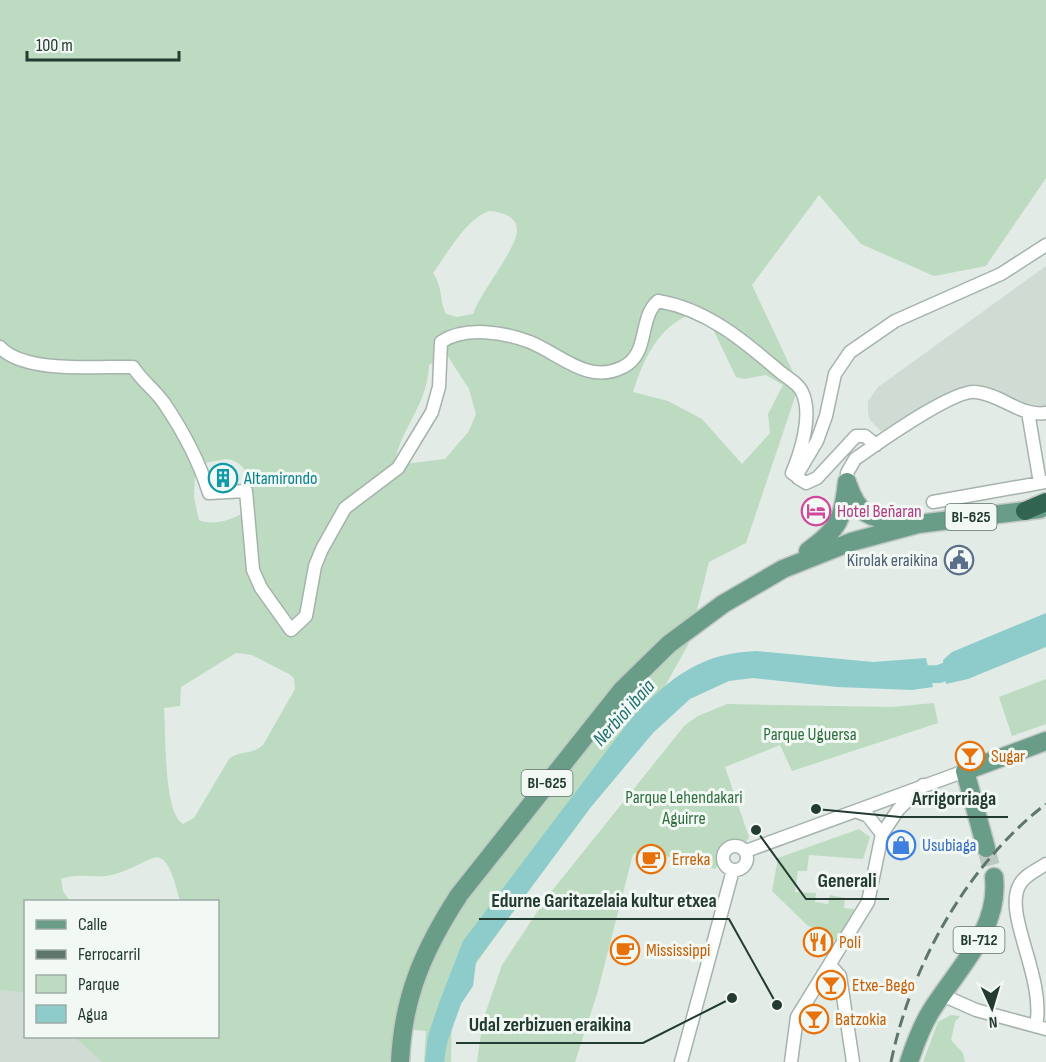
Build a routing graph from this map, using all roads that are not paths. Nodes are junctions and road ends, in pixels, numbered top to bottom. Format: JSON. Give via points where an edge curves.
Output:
{"nodes":[{"id":1,"x":1046,"y":245,"type":"edge"},
{"id":2,"x":0,"y":347,"type":"edge"},
{"id":3,"x":1028,"y":412,"type":"junction"},
{"id":4,"x":1046,"y":413,"type":"edge"},
{"id":5,"x":876,"y":445,"type":"junction"},
{"id":6,"x":797,"y":476,"type":"junction"},
{"id":7,"x":847,"y":482,"type":"junction"},
{"id":8,"x":1043,"y":482,"type":"edge"},
{"id":9,"x":933,"y":502,"type":"dead end"},
{"id":10,"x":1046,"y":502,"type":"edge"},
{"id":11,"x":1046,"y":508,"type":"edge"},
{"id":12,"x":1025,"y":511,"type":"junction"},
{"id":13,"x":918,"y":524,"type":"junction"},
{"id":14,"x":783,"y":570,"type":"junction"},
{"id":15,"x":1046,"y":741,"type":"edge"},
{"id":16,"x":995,"y":761,"type":"junction"},
{"id":17,"x":965,"y":771,"type":"junction"},
{"id":18,"x":923,"y":785,"type":"junction"},
{"id":19,"x":972,"y":797,"type":"junction"},
{"id":20,"x":880,"y":803,"type":"junction"},
{"id":21,"x":858,"y":812,"type":"junction"},
{"id":22,"x":891,"y":819,"type":"junction"},
{"id":23,"x":882,"y":834,"type":"junction"},
{"id":24,"x":986,"y":848,"type":"tunnel mouth"},
{"id":25,"x":746,"y":851,"type":"junction"},
{"id":26,"x":1046,"y":864,"type":"edge"},
{"id":27,"x":733,"y":870,"type":"junction"},
{"id":28,"x":994,"y":877,"type":"tunnel mouth"},
{"id":29,"x":830,"y":965,"type":"junction"},
{"id":30,"x":942,"y":995,"type":"junction"},
{"id":31,"x":1041,"y":1028,"type":"edge"},
{"id":32,"x":400,"y":1062,"type":"edge"},
{"id":33,"x":681,"y":1062,"type":"edge"},
{"id":34,"x":791,"y":1062,"type":"edge"},
{"id":35,"x":854,"y":1062,"type":"edge"},
{"id":36,"x":909,"y":1062,"type":"edge"}],
"edges":[{"from":1,"to":6,"type":"street","via":[[1001,274],[895,321],[850,352],[835,374],[826,416]]},
{"from":2,"to":6,"type":"street","via":[[20,360],[48,365],[133,367],[163,402],[188,441],[209,493],[246,491],[253,570],[291,630],[306,616],[315,566],[345,508],[398,468],[432,412],[441,371],[441,342],[452,335],[480,333],[530,342],[572,366],[607,372],[624,367],[638,352],[650,307],[658,300],[680,305],[735,334],[802,391],[807,408],[799,457],[792,473]]},
{"from":3,"to":4,"type":"street"},
{"from":3,"to":5,"type":"street","via":[[996,397],[966,393]]},
{"from":3,"to":8,"type":"street"},
{"from":5,"to":6,"type":"street","via":[[865,436],[856,436],[817,478],[806,483]]},
{"from":5,"to":7,"type":"street","via":[[855,459]]},
{"from":7,"to":13,"type":"main road","via":[[854,502],[868,515]]},
{"from":7,"to":14,"type":"main road","via":[[842,518],[834,531]]},
{"from":8,"to":9,"type":"street"},
{"from":10,"to":12,"type":"highway"},
{"from":11,"to":12,"type":"main road","number":"BI-625"},
{"from":12,"to":13,"type":"main road","number":"BI-625"},
{"from":13,"to":14,"type":"main road","number":"BI-625","via":[[851,542]]},
{"from":14,"to":32,"type":"main road","number":"BI-625","via":[[723,604],[653,658],[603,712],[466,886],[423,955],[404,1018]]},
{"from":15,"to":16,"type":"main road"},
{"from":16,"to":17,"type":"main road"},
{"from":16,"to":19,"type":"main road"},
{"from":17,"to":18,"type":"street"},
{"from":17,"to":19,"type":"main road"},
{"from":18,"to":20,"type":"street"},
{"from":18,"to":22,"type":"street"},
{"from":19,"to":24,"type":"main road"},
{"from":20,"to":21,"type":"street"},
{"from":20,"to":22,"type":"street","via":[[887,806]]},
{"from":21,"to":23,"type":"street","via":[[868,816]]},
{"from":21,"to":25,"type":"street"},
{"from":22,"to":23,"type":"street"},
{"from":23,"to":29,"type":"street","via":[[868,902]]},
{"from":25,"to":27,"type":"street","via":[[744,866]]},
{"from":25,"to":27,"type":"street","via":[[737,845],[725,850],[723,861]]},
{"from":26,"to":31,"type":"street","via":[[1023,880],[1016,903],[1039,979]]},
{"from":27,"to":33,"type":"street"},
{"from":28,"to":30,"type":"main road","number":"BI-712","via":[[996,893],[988,926]]},
{"from":29,"to":34,"type":"street","via":[[797,1017]]},
{"from":29,"to":35,"type":"street","via":[[840,976]]},
{"from":30,"to":31,"type":"street","via":[[976,1010]]},
{"from":30,"to":36,"type":"main road","number":"BI-712","via":[[924,1023]]}]}
